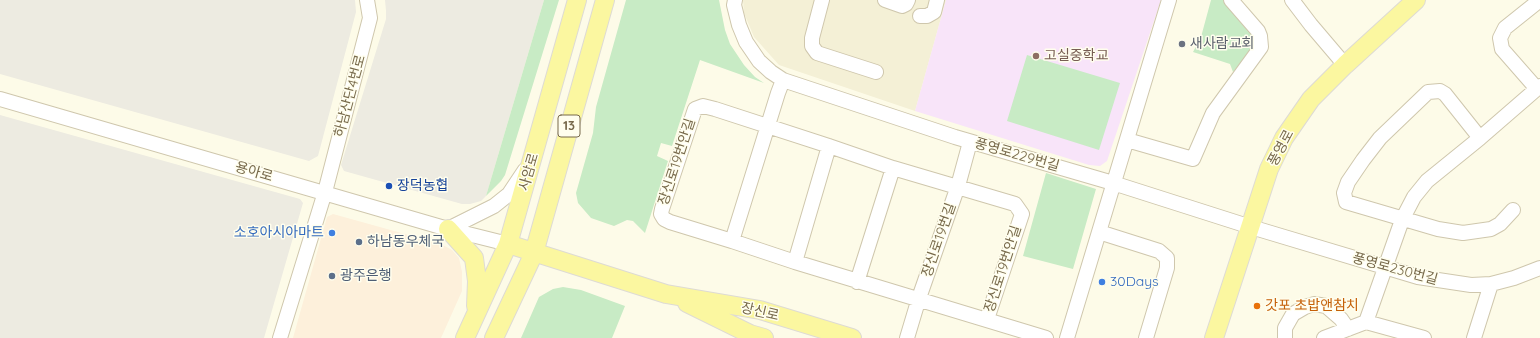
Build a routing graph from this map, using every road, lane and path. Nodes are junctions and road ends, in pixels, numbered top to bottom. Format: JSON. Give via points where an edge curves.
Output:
{"nodes":[{"id":1,"x":367,"y":0,"type":"edge"},
{"id":2,"x":578,"y":0,"type":"edge"},
{"id":3,"x":605,"y":0,"type":"edge"},
{"id":4,"x":735,"y":0,"type":"edge"},
{"id":5,"x":822,"y":0,"type":"edge"},
{"id":6,"x":885,"y":0,"type":"edge"},
{"id":7,"x":908,"y":0,"type":"edge"},
{"id":8,"x":937,"y":0,"type":"edge"},
{"id":9,"x":1169,"y":0,"type":"edge"},
{"id":10,"x":1231,"y":0,"type":"edge"},
{"id":11,"x":1292,"y":0,"type":"edge"},
{"id":12,"x":1416,"y":0,"type":"edge"},
{"id":13,"x":1540,"y":0,"type":"edge"},
{"id":14,"x":920,"y":16,"type":"dead end"},
{"id":15,"x":1345,"y":65,"type":"junction"},
{"id":16,"x":876,"y":72,"type":"dead end"},
{"id":17,"x":784,"y":80,"type":"junction"},
{"id":18,"x":1539,"y":87,"type":"edge"},
{"id":19,"x":0,"y":99,"type":"edge"},
{"id":20,"x":768,"y":127,"type":"junction"},
{"id":21,"x":1480,"y":138,"type":"junction"},
{"id":22,"x":1127,"y":140,"type":"junction"},
{"id":23,"x":970,"y":142,"type":"junction"},
{"id":24,"x":829,"y":146,"type":"junction"},
{"id":25,"x":533,"y":159,"type":"junction"},
{"id":26,"x":893,"y":168,"type":"junction"},
{"id":27,"x":1113,"y":183,"type":"junction"},
{"id":28,"x":958,"y":186,"type":"junction"},
{"id":29,"x":325,"y":192,"type":"junction"},
{"id":30,"x":1513,"y":210,"type":"dead end"},
{"id":31,"x":1402,"y":220,"type":"junction"},
{"id":32,"x":1251,"y":227,"type":"junction"},
{"id":33,"x":448,"y":229,"type":"junction"},
{"id":34,"x":1099,"y":232,"type":"junction"},
{"id":35,"x":732,"y":241,"type":"junction"},
{"id":36,"x":508,"y":244,"type":"junction"},
{"id":37,"x":534,"y":253,"type":"junction"},
{"id":38,"x":796,"y":262,"type":"junction"},
{"id":39,"x":1385,"y":268,"type":"junction"},
{"id":40,"x":1540,"y":268,"type":"edge"},
{"id":41,"x":857,"y":282,"type":"junction"},
{"id":42,"x":1491,"y":284,"type":"junction"},
{"id":43,"x":666,"y":294,"type":"junction"},
{"id":44,"x":918,"y":298,"type":"junction"},
{"id":45,"x":475,"y":316,"type":"junction"},
{"id":46,"x":987,"y":319,"type":"junction"},
{"id":47,"x":1366,"y":322,"type":"junction"},
{"id":48,"x":1348,"y":329,"type":"junction"},
{"id":49,"x":280,"y":338,"type":"edge"},
{"id":50,"x":465,"y":338,"type":"edge"},
{"id":51,"x":494,"y":338,"type":"edge"},
{"id":52,"x":764,"y":338,"type":"edge"},
{"id":53,"x":852,"y":338,"type":"edge"},
{"id":54,"x":906,"y":338,"type":"edge"},
{"id":55,"x":1046,"y":338,"type":"edge"},
{"id":56,"x":1067,"y":338,"type":"edge"},
{"id":57,"x":1146,"y":338,"type":"edge"},
{"id":58,"x":1214,"y":338,"type":"edge"},
{"id":59,"x":1285,"y":338,"type":"edge"},
{"id":60,"x":1324,"y":338,"type":"edge"},
{"id":61,"x":1424,"y":338,"type":"edge"},
{"id":62,"x":1474,"y":338,"type":"edge"}],
"edges":[{"from":1,"to":29,"type":"street","name":"하남산단4번로","via":[[370,18]]},
{"from":2,"to":25,"type":"main road","name":"사암로","number":"13"},
{"from":3,"to":37,"type":"main road","name":"사암로","number":"13"},
{"from":4,"to":17,"type":"street","name":"풍영로229번길","via":[[739,25],[746,42],[759,61]]},
{"from":5,"to":16,"type":"street","via":[[812,38],[812,46],[817,54]]},
{"from":6,"to":7,"type":"street","via":[[902,6]]},
{"from":8,"to":14,"type":"street","via":[[934,12]]},
{"from":9,"to":22,"type":"street"},
{"from":10,"to":22,"type":"street","via":[[1258,31],[1261,47],[1213,113],[1193,159]]},
{"from":11,"to":15,"type":"street"},
{"from":12,"to":15,"type":"main road","name":"풍영로"},
{"from":13,"to":18,"type":"street","via":[[1505,28],[1500,38],[1502,49]]},
{"from":15,"to":32,"type":"main road","name":"풍영로","via":[[1312,99],[1284,138],[1269,169]]},
{"from":17,"to":20,"type":"street"},
{"from":17,"to":23,"type":"street","name":"풍영로229번길"},
{"from":18,"to":21,"type":"street"},
{"from":19,"to":29,"type":"street","name":"용아로"},
{"from":20,"to":24,"type":"street","name":"장신로19번안길"},
{"from":20,"to":35,"type":"street"},
{"from":20,"to":35,"type":"street","name":"장신로19번안길","via":[[703,106],[695,109],[662,209],[664,219],[670,222]]},
{"from":21,"to":31,"type":"street","via":[[1427,181]]},
{"from":21,"to":31,"type":"street","via":[[1445,94],[1434,91],[1428,92],[1380,138],[1348,182],[1344,193],[1346,202]]},
{"from":22,"to":27,"type":"street"},
{"from":23,"to":27,"type":"street","name":"풍영로229번길"},
{"from":23,"to":28,"type":"street","name":"장신로19번길"},
{"from":24,"to":26,"type":"street","name":"장신로19번안길"},
{"from":24,"to":38,"type":"street"},
{"from":25,"to":33,"type":"street","via":[[509,194],[494,206]]},
{"from":25,"to":36,"type":"main road","name":"사암로","number":"13"},
{"from":26,"to":28,"type":"street","name":"장신로19번안길"},
{"from":26,"to":41,"type":"street"},
{"from":27,"to":32,"type":"street","name":"풍영로229번길"},
{"from":27,"to":34,"type":"street"},
{"from":28,"to":44,"type":"street","name":"장신로19번길"},
{"from":28,"to":46,"type":"street","name":"장신로19번안길","via":[[1015,204],[1022,214]]},
{"from":29,"to":33,"type":"street","name":"용아로"},
{"from":29,"to":49,"type":"street","name":"하남산단4번로"},
{"from":30,"to":31,"type":"street","via":[[1500,224],[1478,232],[1438,229]]},
{"from":31,"to":39,"type":"street"},
{"from":32,"to":39,"type":"street","name":"풍영로230번길"},
{"from":32,"to":58,"type":"main road","name":"풍영로"},
{"from":33,"to":36,"type":"street","name":"용아로"},
{"from":33,"to":45,"type":"main road","via":[[474,258],[477,281]]},
{"from":34,"to":56,"type":"street"},
{"from":34,"to":57,"type":"street","via":[[1160,251],[1167,258],[1167,268]]},
{"from":35,"to":38,"type":"street","name":"장신로19번안길"},
{"from":36,"to":37,"type":"main road","name":"장신로"},
{"from":36,"to":45,"type":"main road","name":"사암로","number":"13"},
{"from":37,"to":43,"type":"main road","name":"장신로"},
{"from":37,"to":51,"type":"main road","name":"사암로","number":"13"},
{"from":38,"to":41,"type":"street","name":"장신로19번안길"},
{"from":39,"to":42,"type":"street","name":"풍영로230번길","via":[[1450,283]]},
{"from":39,"to":47,"type":"street"},
{"from":40,"to":42,"type":"street","name":"풍영로230번길"},
{"from":41,"to":44,"type":"street","name":"장신로19번안길"},
{"from":42,"to":62,"type":"street"},
{"from":43,"to":52,"type":"main road","name":"장신로","via":[[750,334]]},
{"from":43,"to":53,"type":"main road","name":"장신로","via":[[760,310]]},
{"from":44,"to":46,"type":"street","name":"장신로19번안길"},
{"from":44,"to":54,"type":"street","name":"장신로19번길"},
{"from":45,"to":50,"type":"main road","name":"사암로","number":"13"},
{"from":46,"to":55,"type":"street","name":"장신로19번안길"},
{"from":47,"to":48,"type":"street"},
{"from":47,"to":61,"type":"street"},
{"from":48,"to":59,"type":"street","via":[[1342,319],[1326,306],[1314,304],[1293,314],[1285,328]]},
{"from":48,"to":60,"type":"street"}]}
